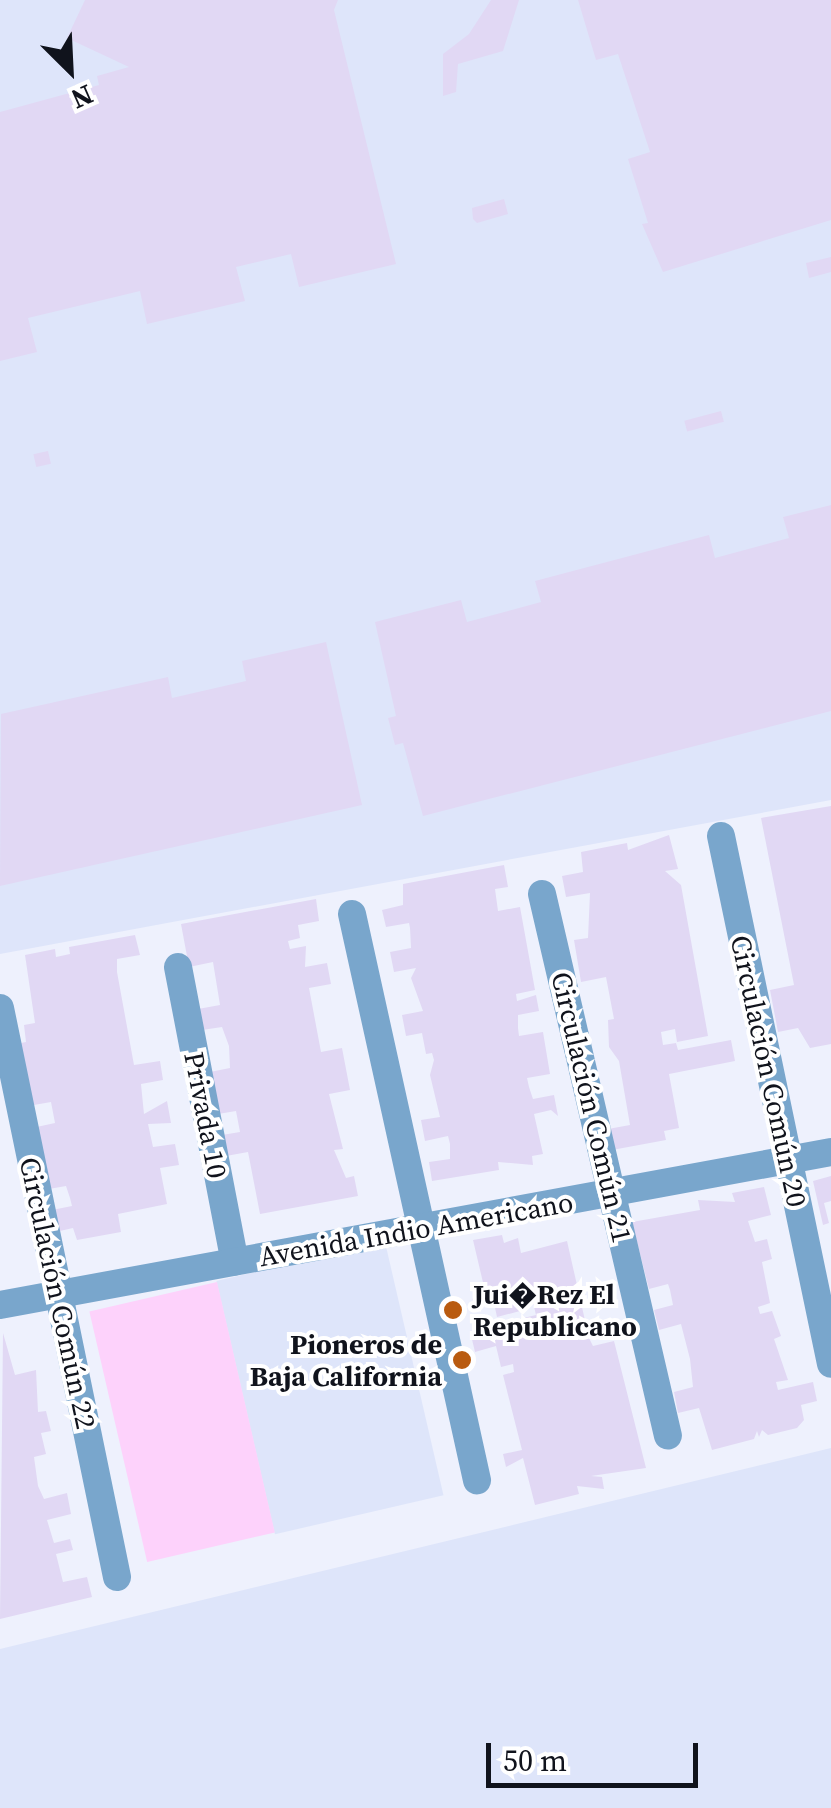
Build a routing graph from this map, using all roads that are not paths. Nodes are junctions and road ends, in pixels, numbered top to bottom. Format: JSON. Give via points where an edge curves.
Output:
{"nodes":[{"id":1,"x":720,"y":836,"type":"dead end"},
{"id":2,"x":542,"y":894,"type":"dead end"},
{"id":3,"x":352,"y":914,"type":"dead end"},
{"id":4,"x":178,"y":967,"type":"dead end"},
{"id":5,"x":0,"y":1008,"type":"edge"},
{"id":6,"x":831,"y":1152,"type":"edge"},
{"id":7,"x":788,"y":1160,"type":"junction"},
{"id":8,"x":612,"y":1193,"type":"junction"},
{"id":9,"x":420,"y":1228,"type":"junction"},
{"id":10,"x":235,"y":1262,"type":"junction"},
{"id":11,"x":58,"y":1295,"type":"junction"},
{"id":12,"x":0,"y":1305,"type":"edge"},
{"id":13,"x":831,"y":1364,"type":"edge"},
{"id":14,"x":668,"y":1436,"type":"dead end"},
{"id":15,"x":477,"y":1480,"type":"dead end"},
{"id":16,"x":117,"y":1577,"type":"dead end"}],
"edges":[{"from":1,"to":7,"type":"street","name":"Circulación Común 20"},
{"from":2,"to":8,"type":"street","name":"Circulación Común 21"},
{"from":3,"to":9,"type":"street"},
{"from":4,"to":10,"type":"street","name":"Privada 10"},
{"from":5,"to":11,"type":"street","name":"Circulación Común 22"},
{"from":6,"to":7,"type":"street","name":"Avenida Indio Americano"},
{"from":7,"to":8,"type":"street","name":"Avenida Indio Americano"},
{"from":7,"to":13,"type":"street","name":"Circulación Común 20"},
{"from":8,"to":9,"type":"street","name":"Avenida Indio Americano"},
{"from":8,"to":14,"type":"street","name":"Circulación Común 21"},
{"from":9,"to":10,"type":"street","name":"Avenida Indio Americano"},
{"from":9,"to":15,"type":"street"},
{"from":10,"to":11,"type":"street","name":"Avenida Indio Americano"},
{"from":11,"to":12,"type":"street","name":"Avenida Indio Americano"},
{"from":11,"to":16,"type":"street","name":"Circulación Común 22"}]}
